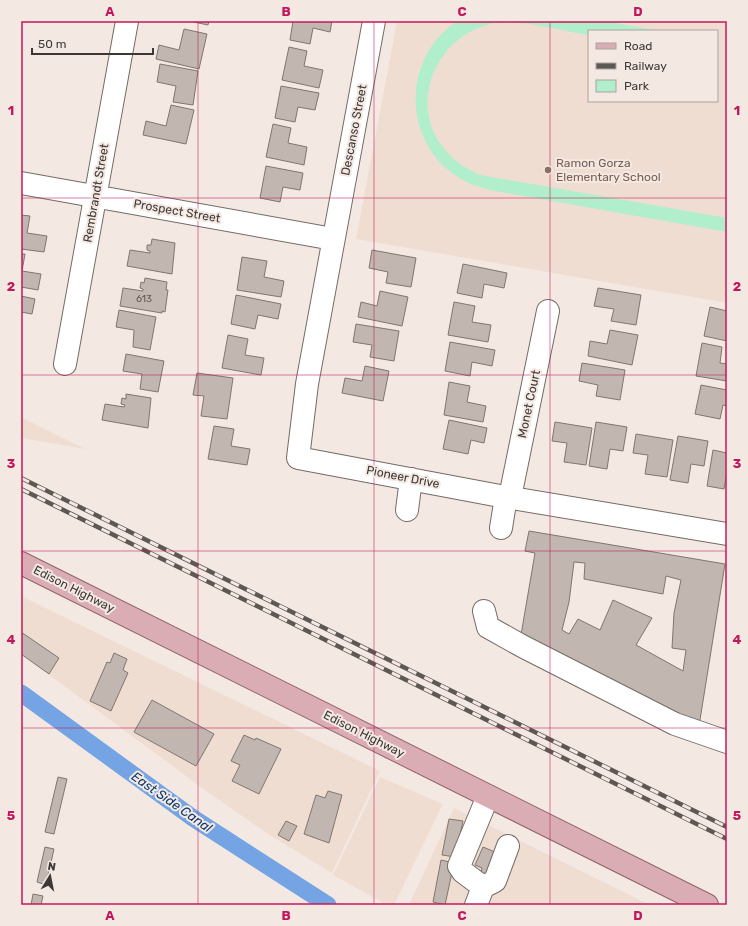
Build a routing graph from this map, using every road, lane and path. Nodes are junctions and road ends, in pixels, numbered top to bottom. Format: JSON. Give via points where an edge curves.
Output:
{"nodes":[{"id":1,"x":127,"y":21,"type":"edge"},
{"id":2,"x":374,"y":21,"type":"edge"},
{"id":3,"x":21,"y":183,"type":"edge"},
{"id":4,"x":96,"y":196,"type":"junction"},
{"id":5,"x":333,"y":239,"type":"junction"},
{"id":6,"x":548,"y":311,"type":"dead end"},
{"id":7,"x":65,"y":364,"type":"dead end"},
{"id":8,"x":411,"y":479,"type":"junction"},
{"id":9,"x":508,"y":497,"type":"junction"},
{"id":10,"x":407,"y":510,"type":"dead end"},
{"id":11,"x":501,"y":528,"type":"dead end"},
{"id":12,"x":727,"y":534,"type":"edge"},
{"id":13,"x":21,"y":563,"type":"edge"},
{"id":14,"x":484,"y":611,"type":"dead end"},
{"id":15,"x":727,"y":742,"type":"edge"},
{"id":16,"x":488,"y":796,"type":"junction"},
{"id":17,"x":508,"y":846,"type":"dead end"},
{"id":18,"x":480,"y":896,"type":"edge"},
{"id":19,"x":707,"y":905,"type":"edge"}],
"edges":[{"from":1,"to":4,"type":"street","name":"Rembrandt Street"},
{"from":2,"to":5,"type":"street","name":"Descanso Street"},
{"from":3,"to":4,"type":"street","name":"Prospect Street"},
{"from":4,"to":5,"type":"street","name":"Prospect Street"},
{"from":4,"to":7,"type":"street","name":"Rembrandt Street"},
{"from":5,"to":8,"type":"street","name":"Pioneer Drive","via":[[307,384],[298,458]]},
{"from":6,"to":9,"type":"street","name":"Monet Court"},
{"from":8,"to":9,"type":"street","name":"Pioneer Drive"},
{"from":8,"to":10,"type":"street"},
{"from":9,"to":11,"type":"street","name":"Monet Court"},
{"from":9,"to":12,"type":"street","name":"Pioneer Drive"},
{"from":13,"to":16,"type":"main road","name":"Edison Highway"},
{"from":14,"to":15,"type":"street","via":[[488,627],[522,646],[675,724]]},
{"from":16,"to":18,"type":"street","via":[[459,866]]},
{"from":16,"to":19,"type":"main road","name":"Edison Highway"},
{"from":17,"to":18,"type":"street","via":[[495,881]]}]}
